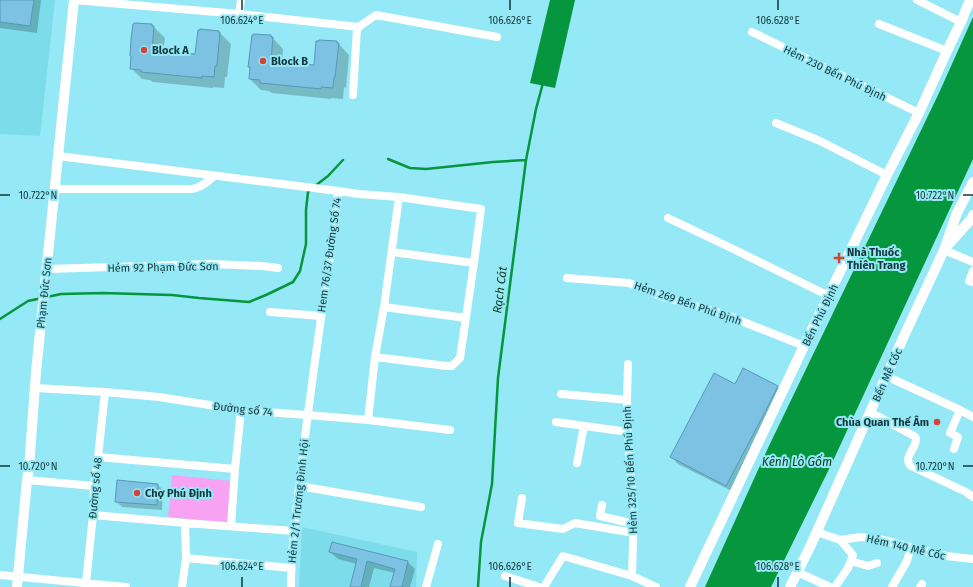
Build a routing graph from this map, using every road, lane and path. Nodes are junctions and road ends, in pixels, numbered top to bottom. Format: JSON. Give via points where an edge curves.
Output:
{"nodes":[{"id":1,"x":74,"y":0,"type":"edge"},
{"id":2,"x":241,"y":0,"type":"edge"},
{"id":3,"x":917,"y":0,"type":"edge"},
{"id":4,"x":970,"y":0,"type":"edge"},
{"id":5,"x":239,"y":14,"type":"junction"},
{"id":6,"x":961,"y":22,"type":"junction"},
{"id":7,"x":879,"y":24,"type":"dead end"},
{"id":8,"x":358,"y":27,"type":"junction"},
{"id":9,"x":752,"y":32,"type":"dead end"},
{"id":10,"x":497,"y":37,"type":"dead end"},
{"id":11,"x":947,"y":51,"type":"junction"},
{"id":12,"x":353,"y":96,"type":"dead end"},
{"id":13,"x":919,"y":113,"type":"junction"},
{"id":14,"x":776,"y":123,"type":"dead end"},
{"id":15,"x":58,"y":156,"type":"junction"},
{"id":16,"x":887,"y":175,"type":"junction"},
{"id":17,"x":214,"y":176,"type":"junction"},
{"id":18,"x":973,"y":182,"type":"edge"},
{"id":19,"x":55,"y":189,"type":"junction"},
{"id":20,"x":338,"y":191,"type":"junction"},
{"id":21,"x":399,"y":197,"type":"junction"},
{"id":22,"x":973,"y":215,"type":"edge"},
{"id":23,"x":668,"y":218,"type":"dead end"},
{"id":24,"x":944,"y":250,"type":"junction"},
{"id":25,"x":392,"y":252,"type":"junction"},
{"id":26,"x":973,"y":262,"type":"edge"},
{"id":27,"x":474,"y":263,"type":"junction"},
{"id":28,"x":278,"y":268,"type":"dead end"},
{"id":29,"x":47,"y":269,"type":"junction"},
{"id":30,"x":973,"y":271,"type":"edge"},
{"id":31,"x":567,"y":278,"type":"dead end"},
{"id":32,"x":973,"y":282,"type":"edge"},
{"id":33,"x":829,"y":296,"type":"junction"},
{"id":34,"x":384,"y":307,"type":"junction"},
{"id":35,"x":270,"y":312,"type":"dead end"},
{"id":36,"x":321,"y":316,"type":"junction"},
{"id":37,"x":466,"y":318,"type":"junction"},
{"id":38,"x":804,"y":346,"type":"junction"},
{"id":39,"x":375,"y":357,"type":"junction"},
{"id":40,"x":628,"y":364,"type":"dead end"},
{"id":41,"x":886,"y":376,"type":"junction"},
{"id":42,"x":36,"y":388,"type":"junction"},
{"id":43,"x":105,"y":392,"type":"junction"},
{"id":44,"x":560,"y":394,"type":"dead end"},
{"id":45,"x":627,"y":400,"type":"junction"},
{"id":46,"x":241,"y":410,"type":"junction"},
{"id":47,"x":960,"y":410,"type":"junction"},
{"id":48,"x":870,"y":412,"type":"junction"},
{"id":49,"x":307,"y":415,"type":"junction"},
{"id":50,"x":973,"y":417,"type":"edge"},
{"id":51,"x":368,"y":420,"type":"junction"},
{"id":52,"x":556,"y":422,"type":"dead end"},
{"id":53,"x":584,"y":426,"type":"junction"},
{"id":54,"x":450,"y":430,"type":"dead end"},
{"id":55,"x":628,"y":432,"type":"junction"},
{"id":56,"x":954,"y":449,"type":"dead end"},
{"id":57,"x":98,"y":457,"type":"junction"},
{"id":58,"x":577,"y":462,"type":"dead end"},
{"id":59,"x":235,"y":469,"type":"junction"},
{"id":60,"x":27,"y":480,"type":"junction"},
{"id":61,"x":94,"y":486,"type":"junction"},
{"id":62,"x":299,"y":486,"type":"junction"},
{"id":63,"x":973,"y":497,"type":"edge"},
{"id":64,"x":522,"y":498,"type":"dead end"},
{"id":65,"x":602,"y":505,"type":"dead end"},
{"id":66,"x":421,"y":507,"type":"dead end"},
{"id":67,"x":93,"y":515,"type":"junction"},
{"id":68,"x":185,"y":523,"type":"junction"},
{"id":69,"x":634,"y":524,"type":"junction"},
{"id":70,"x":231,"y":526,"type":"junction"},
{"id":71,"x":294,"y":531,"type":"junction"},
{"id":72,"x":817,"y":532,"type":"junction"},
{"id":73,"x":634,"y":533,"type":"junction"},
{"id":74,"x":840,"y":540,"type":"junction"},
{"id":75,"x":438,"y":544,"type":"dead end"},
{"id":76,"x":911,"y":547,"type":"junction"},
{"id":77,"x":186,"y":558,"type":"junction"},
{"id":78,"x":973,"y":559,"type":"edge"},
{"id":79,"x":851,"y":560,"type":"junction"},
{"id":80,"x":877,"y":563,"type":"dead end"},
{"id":81,"x":291,"y":568,"type":"junction"},
{"id":82,"x":797,"y":572,"type":"junction"},
{"id":83,"x":0,"y":575,"type":"edge"},
{"id":84,"x":505,"y":576,"type":"dead end"},
{"id":85,"x":632,"y":576,"type":"junction"},
{"id":86,"x":17,"y":582,"type":"edge"},
{"id":87,"x":86,"y":583,"type":"junction"},
{"id":88,"x":126,"y":587,"type":"edge"},
{"id":89,"x":182,"y":587,"type":"edge"},
{"id":90,"x":291,"y":587,"type":"edge"},
{"id":91,"x":426,"y":587,"type":"edge"},
{"id":92,"x":539,"y":587,"type":"edge"},
{"id":93,"x":544,"y":587,"type":"edge"},
{"id":94,"x":656,"y":587,"type":"edge"},
{"id":95,"x":690,"y":587,"type":"edge"},
{"id":96,"x":790,"y":587,"type":"edge"},
{"id":97,"x":830,"y":587,"type":"edge"},
{"id":98,"x":835,"y":587,"type":"edge"},
{"id":99,"x":892,"y":587,"type":"edge"}],
"edges":[{"from":1,"to":5,"type":"street"},
{"from":1,"to":15,"type":"street","name":"Phạm Đức Sơn"},
{"from":2,"to":5,"type":"street"},
{"from":3,"to":6,"type":"street"},
{"from":4,"to":6,"type":"street","name":"Bến Phú Định"},
{"from":5,"to":8,"type":"street"},
{"from":6,"to":11,"type":"street","name":"Bến Phú Định"},
{"from":7,"to":11,"type":"street"},
{"from":8,"to":10,"type":"street","via":[[376,15]]},
{"from":8,"to":12,"type":"street"},
{"from":9,"to":13,"type":"street","name":"Hẻm 230 Bến Phú Định"},
{"from":11,"to":13,"type":"street","name":"Bến Phú Định"},
{"from":13,"to":16,"type":"street","name":"Bến Phú Định"},
{"from":14,"to":16,"type":"street","via":[[820,141]]},
{"from":15,"to":17,"type":"street"},
{"from":15,"to":19,"type":"street","name":"Phạm Đức Sơn"},
{"from":16,"to":33,"type":"street","name":"Bến Phú Định"},
{"from":17,"to":19,"type":"street","via":[[199,188],[192,189]]},
{"from":17,"to":20,"type":"street"},
{"from":18,"to":24,"type":"street","name":"Bến Mễ Cốc","via":[[957,213]]},
{"from":19,"to":29,"type":"street","name":"Phạm Đức Sơn"},
{"from":20,"to":21,"type":"street","name":"Hem 76/37 Đường Số 74"},
{"from":20,"to":36,"type":"street","name":"Hem 76/37 Đường Số 74"},
{"from":21,"to":25,"type":"street"},
{"from":21,"to":27,"type":"street","name":"Hem 76/37 Đường Số 74","via":[[481,209]]},
{"from":22,"to":24,"type":"street","name":"Bến Mễ Cốc"},
{"from":23,"to":33,"type":"street"},
{"from":24,"to":26,"type":"street"},
{"from":24,"to":41,"type":"street","name":"Bến Mễ Cốc"},
{"from":25,"to":27,"type":"street"},
{"from":25,"to":34,"type":"street"},
{"from":27,"to":37,"type":"street"},
{"from":28,"to":29,"type":"street","name":"Hẻm 92 Phạm Đức Sơn","via":[[211,264]]},
{"from":29,"to":42,"type":"street","name":"Phạm Đức Sơn"},
{"from":30,"to":32,"type":"street","via":[[969,281]]},
{"from":31,"to":38,"type":"street","name":"Hẻm 269 Bến Phú Định","via":[[628,283],[662,297],[721,313]]},
{"from":33,"to":38,"type":"street","name":"Bến Phú Định"},
{"from":34,"to":37,"type":"street"},
{"from":34,"to":39,"type":"street"},
{"from":35,"to":36,"type":"street"},
{"from":36,"to":49,"type":"street","name":"Hem 76/37 Đường Số 74"},
{"from":37,"to":39,"type":"street","via":[[460,358],[452,366]]},
{"from":38,"to":95,"type":"street","name":"Bến Phú Định"},
{"from":39,"to":51,"type":"street"},
{"from":40,"to":45,"type":"street","name":"Hẻm 325/10 Bến Phú Định"},
{"from":41,"to":47,"type":"street"},
{"from":41,"to":48,"type":"street","name":"Bến Mễ Cốc"},
{"from":42,"to":43,"type":"street","name":"Đường số 74"},
{"from":42,"to":60,"type":"street","name":"Phạm Đức Sơn"},
{"from":43,"to":46,"type":"street","name":"Đường số 74","via":[[159,397]]},
{"from":43,"to":57,"type":"street","name":"Đường số 48"},
{"from":44,"to":45,"type":"street"},
{"from":45,"to":55,"type":"street","name":"Hẻm 325/10 Bến Phú Định"},
{"from":46,"to":49,"type":"street","name":"Đường số 74"},
{"from":46,"to":59,"type":"street"},
{"from":47,"to":50,"type":"street"},
{"from":47,"to":56,"type":"street","via":[[950,433],[958,438]]},
{"from":48,"to":63,"type":"street","via":[[916,438],[907,459],[911,466]]},
{"from":48,"to":72,"type":"street","name":"Bến Mễ Cốc"},
{"from":49,"to":51,"type":"street","name":"Đường số 74"},
{"from":49,"to":62,"type":"street","name":"Hẻm 2/1 Trương Đình Hội"},
{"from":51,"to":54,"type":"street","name":"Đường số 74"},
{"from":52,"to":53,"type":"street"},
{"from":53,"to":55,"type":"street"},
{"from":53,"to":58,"type":"street"},
{"from":55,"to":69,"type":"street","name":"Hẻm 325/10 Bến Phú Định"},
{"from":57,"to":59,"type":"street"},
{"from":57,"to":61,"type":"street","name":"Đường số 48"},
{"from":59,"to":70,"type":"street"},
{"from":60,"to":61,"type":"street","name":"Đường số 48"},
{"from":60,"to":86,"type":"street","name":"Phạm Đức Sơn"},
{"from":61,"to":67,"type":"street","name":"Đường số 48"},
{"from":62,"to":66,"type":"street"},
{"from":62,"to":71,"type":"street","name":"Hẻm 2/1 Trương Đình Hội"},
{"from":64,"to":73,"type":"street","via":[[518,523],[563,529],[575,523]]},
{"from":65,"to":69,"type":"street","via":[[600,516]]},
{"from":67,"to":68,"type":"street"},
{"from":67,"to":87,"type":"street","name":"Đường số 48"},
{"from":68,"to":70,"type":"street"},
{"from":68,"to":77,"type":"street"},
{"from":69,"to":73,"type":"street","name":"Hẻm 325/10 Bến Phú Định"},
{"from":70,"to":71,"type":"street"},
{"from":71,"to":81,"type":"street","name":"Hẻm 2/1 Trương Đình Hội"},
{"from":72,"to":74,"type":"street","name":"Hẻm 140 Mễ Cốc"},
{"from":72,"to":82,"type":"street","name":"Bến Mễ Cốc"},
{"from":73,"to":85,"type":"street","name":"Hẻm 325/10 Bến Phú Định"},
{"from":74,"to":76,"type":"street","name":"Hẻm 140 Mễ Cốc","via":[[861,537]]},
{"from":74,"to":79,"type":"street","via":[[853,555]]},
{"from":75,"to":91,"type":"street"},
{"from":76,"to":78,"type":"street","name":"Hẻm 140 Mễ Cốc","via":[[946,556]]},
{"from":76,"to":99,"type":"street","via":[[907,561]]},
{"from":77,"to":81,"type":"street"},
{"from":77,"to":89,"type":"street"},
{"from":79,"to":80,"type":"street","via":[[868,566]]},
{"from":79,"to":98,"type":"street"},
{"from":81,"to":90,"type":"street","name":"Hẻm 2/1 Trương Đình Hội"},
{"from":82,"to":96,"type":"street","name":"Bến Mễ Cốc"},
{"from":82,"to":97,"type":"street"},
{"from":83,"to":86,"type":"street"},
{"from":84,"to":92,"type":"street"},
{"from":85,"to":93,"type":"street","via":[[563,556]]},
{"from":85,"to":94,"type":"street"},
{"from":86,"to":87,"type":"street"},
{"from":87,"to":88,"type":"street"}]}
